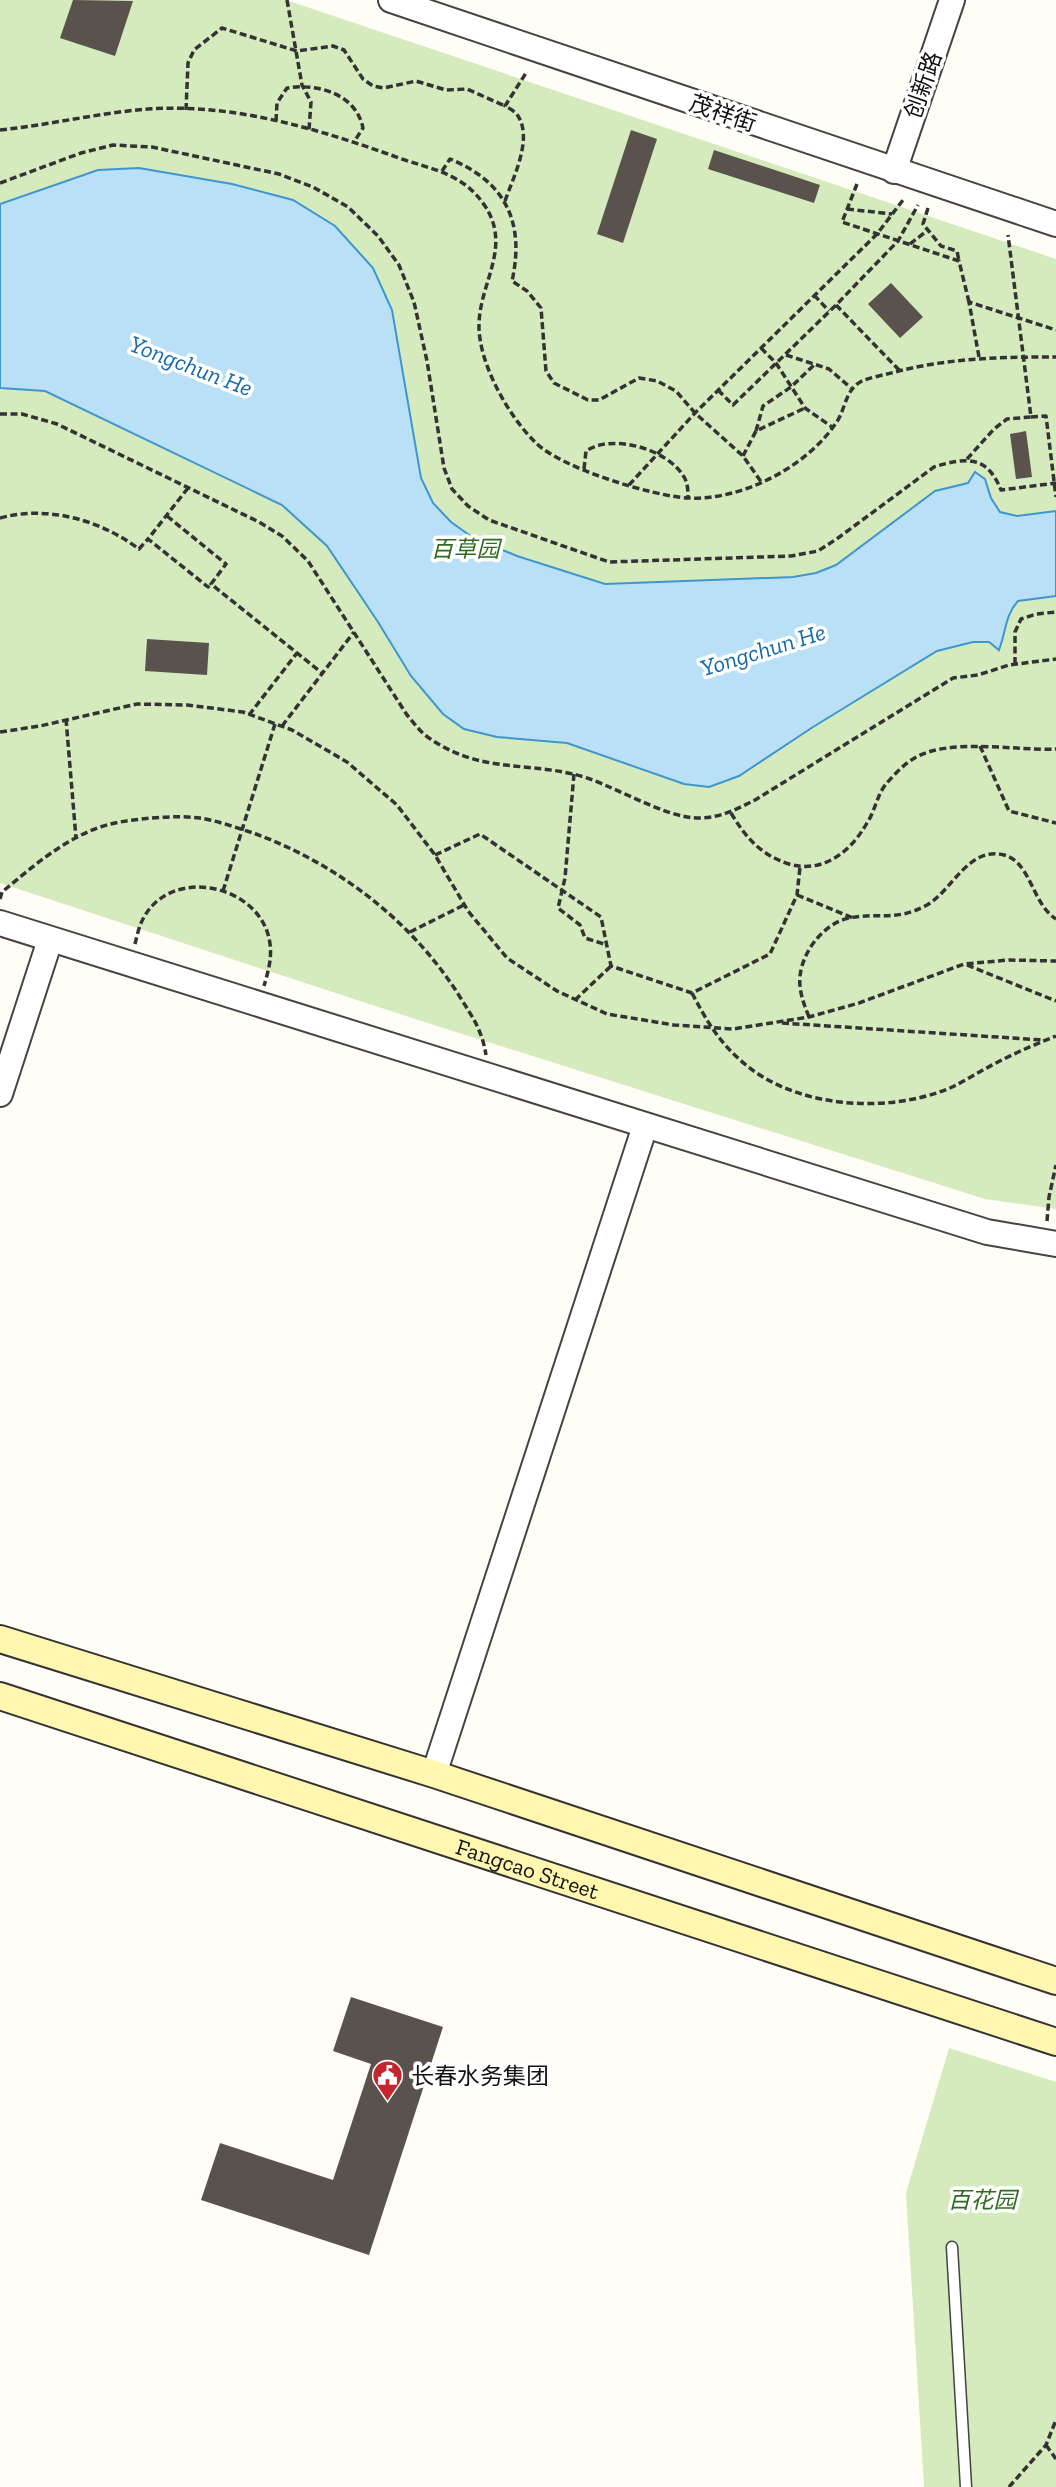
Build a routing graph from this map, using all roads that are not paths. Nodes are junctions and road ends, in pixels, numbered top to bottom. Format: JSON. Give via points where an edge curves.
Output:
{"nodes":[{"id":1,"x":391,"y":0,"type":"edge"},
{"id":2,"x":952,"y":0,"type":"edge"},
{"id":3,"x":894,"y":171,"type":"junction"},
{"id":4,"x":1056,"y":224,"type":"edge"},
{"id":5,"x":0,"y":923,"type":"edge"},
{"id":6,"x":50,"y":940,"type":"junction"},
{"id":7,"x":0,"y":1094,"type":"edge"},
{"id":8,"x":645,"y":1126,"type":"junction"},
{"id":9,"x":1051,"y":1243,"type":"edge"},
{"id":10,"x":0,"y":1639,"type":"edge"},
{"id":11,"x":0,"y":1696,"type":"edge"},
{"id":12,"x":434,"y":1774,"type":"junction"},
{"id":13,"x":1056,"y":1981,"type":"edge"},
{"id":14,"x":1056,"y":2042,"type":"edge"},
{"id":15,"x":952,"y":2247,"type":"dead end"},
{"id":16,"x":967,"y":2487,"type":"edge"}],
"edges":[{"from":1,"to":3,"type":"street","name":"茂祥街"},
{"from":2,"to":3,"type":"street","name":"创新路"},
{"from":3,"to":4,"type":"street","name":"茂祥街"},
{"from":5,"to":6,"type":"street"},
{"from":6,"to":7,"type":"street"},
{"from":6,"to":8,"type":"street"},
{"from":8,"to":9,"type":"street","via":[[988,1232]]},
{"from":8,"to":12,"type":"street"},
{"from":10,"to":12,"type":"main road"},
{"from":11,"to":14,"type":"main road","name":"Fangcao Street"},
{"from":12,"to":13,"type":"main road"},
{"from":15,"to":16,"type":"lane"}]}
